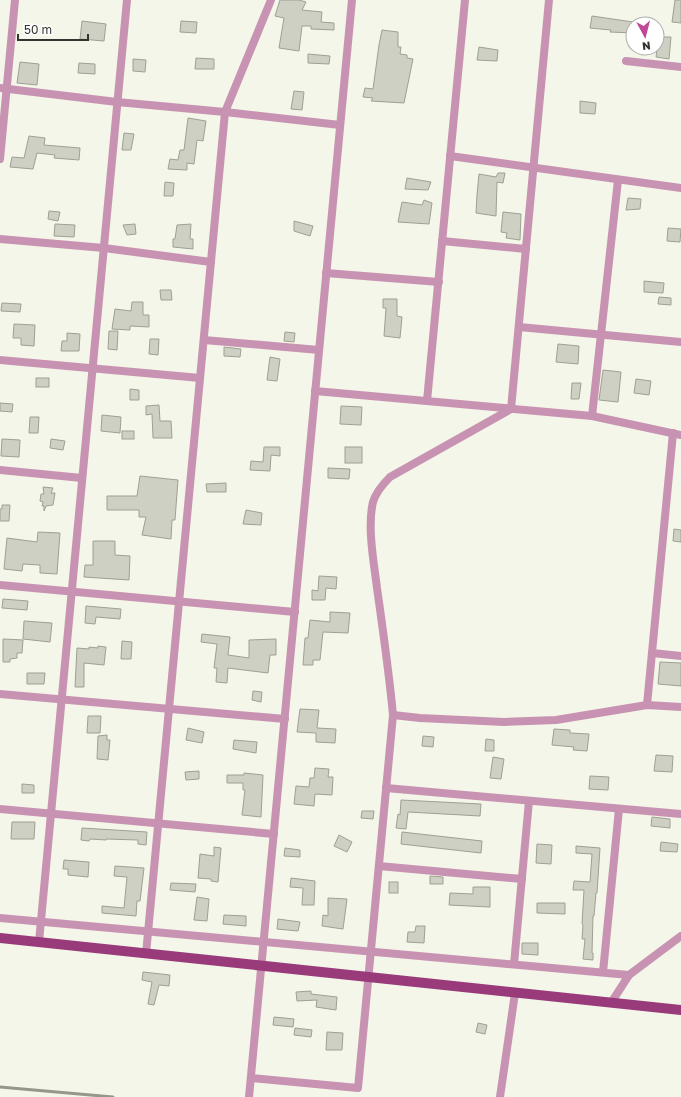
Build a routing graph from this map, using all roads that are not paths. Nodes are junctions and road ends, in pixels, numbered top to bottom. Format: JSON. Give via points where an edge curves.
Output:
{"nodes":[{"id":1,"x":15,"y":0,"type":"edge"},
{"id":2,"x":127,"y":0,"type":"edge"},
{"id":3,"x":270,"y":0,"type":"edge"},
{"id":4,"x":352,"y":0,"type":"edge"},
{"id":5,"x":465,"y":0,"type":"edge"},
{"id":6,"x":549,"y":0,"type":"edge"},
{"id":7,"x":626,"y":61,"type":"dead end"},
{"id":8,"x":681,"y":67,"type":"edge"},
{"id":9,"x":3,"y":89,"type":"edge"},
{"id":10,"x":117,"y":102,"type":"junction"},
{"id":11,"x":225,"y":112,"type":"junction"},
{"id":12,"x":340,"y":125,"type":"junction"},
{"id":13,"x":450,"y":156,"type":"junction"},
{"id":14,"x":0,"y":159,"type":"edge"},
{"id":15,"x":534,"y":168,"type":"junction"},
{"id":16,"x":618,"y":180,"type":"junction"},
{"id":17,"x":681,"y":188,"type":"edge"},
{"id":18,"x":0,"y":239,"type":"edge"},
{"id":19,"x":442,"y":241,"type":"junction"},
{"id":20,"x":104,"y":248,"type":"junction"},
{"id":21,"x":526,"y":249,"type":"junction"},
{"id":22,"x":211,"y":262,"type":"junction"},
{"id":23,"x":326,"y":272,"type":"junction"},
{"id":24,"x":438,"y":282,"type":"junction"},
{"id":25,"x":519,"y":327,"type":"junction"},
{"id":26,"x":601,"y":335,"type":"junction"},
{"id":27,"x":204,"y":340,"type":"junction"},
{"id":28,"x":681,"y":342,"type":"edge"},
{"id":29,"x":319,"y":350,"type":"junction"},
{"id":30,"x":0,"y":360,"type":"edge"},
{"id":31,"x":92,"y":368,"type":"junction"},
{"id":32,"x":200,"y":378,"type":"junction"},
{"id":33,"x":315,"y":391,"type":"junction"},
{"id":34,"x":427,"y":401,"type":"junction"},
{"id":35,"x":511,"y":409,"type":"junction"},
{"id":36,"x":592,"y":416,"type":"junction"},
{"id":37,"x":677,"y":434,"type":"edge"},
{"id":38,"x":0,"y":470,"type":"edge"},
{"id":39,"x":82,"y":478,"type":"junction"},
{"id":40,"x":0,"y":585,"type":"edge"},
{"id":41,"x":72,"y":592,"type":"junction"},
{"id":42,"x":179,"y":602,"type":"junction"},
{"id":43,"x":295,"y":612,"type":"junction"},
{"id":44,"x":652,"y":653,"type":"junction"},
{"id":45,"x":681,"y":656,"type":"edge"},
{"id":46,"x":0,"y":694,"type":"edge"},
{"id":47,"x":62,"y":699,"type":"junction"},
{"id":48,"x":647,"y":705,"type":"junction"},
{"id":49,"x":681,"y":707,"type":"edge"},
{"id":50,"x":169,"y":709,"type":"junction"},
{"id":51,"x":393,"y":715,"type":"junction"},
{"id":52,"x":285,"y":719,"type":"junction"},
{"id":53,"x":386,"y":788,"type":"junction"},
{"id":54,"x":529,"y":801,"type":"junction"},
{"id":55,"x":0,"y":809,"type":"edge"},
{"id":56,"x":619,"y":809,"type":"junction"},
{"id":57,"x":51,"y":813,"type":"junction"},
{"id":58,"x":681,"y":814,"type":"edge"},
{"id":59,"x":158,"y":823,"type":"junction"},
{"id":60,"x":274,"y":834,"type":"junction"},
{"id":61,"x":379,"y":866,"type":"junction"},
{"id":62,"x":522,"y":879,"type":"junction"},
{"id":63,"x":0,"y":918,"type":"edge"},
{"id":64,"x":41,"y":921,"type":"junction"},
{"id":65,"x":148,"y":931,"type":"junction"},
{"id":66,"x":681,"y":936,"type":"edge"},
{"id":67,"x":0,"y":938,"type":"edge"},
{"id":68,"x":39,"y":942,"type":"junction"},
{"id":69,"x":264,"y":942,"type":"junction"},
{"id":70,"x":371,"y":951,"type":"junction"},
{"id":71,"x":146,"y":954,"type":"junction"},
{"id":72,"x":514,"y":964,"type":"junction"},
{"id":73,"x":262,"y":966,"type":"junction"},
{"id":74,"x":603,"y":972,"type":"junction"},
{"id":75,"x":629,"y":975,"type":"junction"},
{"id":76,"x":369,"y":978,"type":"junction"},
{"id":77,"x":515,"y":993,"type":"junction"},
{"id":78,"x":611,"y":1003,"type":"junction"},
{"id":79,"x":681,"y":1010,"type":"edge"},
{"id":80,"x":251,"y":1078,"type":"junction"},
{"id":81,"x":249,"y":1097,"type":"edge"},
{"id":82,"x":500,"y":1097,"type":"edge"}],
"edges":[{"from":1,"to":9,"type":"street"},
{"from":2,"to":10,"type":"street"},
{"from":3,"to":11,"type":"street"},
{"from":4,"to":12,"type":"street"},
{"from":5,"to":13,"type":"street"},
{"from":6,"to":15,"type":"street"},
{"from":7,"to":8,"type":"street"},
{"from":9,"to":10,"type":"street"},
{"from":9,"to":14,"type":"street"},
{"from":10,"to":11,"type":"street"},
{"from":10,"to":20,"type":"street"},
{"from":11,"to":12,"type":"street"},
{"from":11,"to":22,"type":"street"},
{"from":12,"to":23,"type":"street"},
{"from":13,"to":15,"type":"street"},
{"from":13,"to":19,"type":"street"},
{"from":15,"to":16,"type":"street"},
{"from":15,"to":21,"type":"street"},
{"from":16,"to":17,"type":"street"},
{"from":16,"to":26,"type":"street"},
{"from":18,"to":20,"type":"street"},
{"from":19,"to":21,"type":"street"},
{"from":19,"to":24,"type":"street"},
{"from":20,"to":22,"type":"street"},
{"from":20,"to":31,"type":"street"},
{"from":21,"to":25,"type":"street"},
{"from":22,"to":27,"type":"street"},
{"from":23,"to":24,"type":"street"},
{"from":23,"to":29,"type":"street"},
{"from":24,"to":34,"type":"street"},
{"from":25,"to":26,"type":"street"},
{"from":25,"to":35,"type":"street"},
{"from":26,"to":28,"type":"street"},
{"from":26,"to":36,"type":"street"},
{"from":27,"to":29,"type":"street"},
{"from":27,"to":32,"type":"street"},
{"from":29,"to":33,"type":"street"},
{"from":30,"to":31,"type":"street"},
{"from":31,"to":32,"type":"street"},
{"from":31,"to":39,"type":"street"},
{"from":32,"to":42,"type":"street"},
{"from":33,"to":34,"type":"street"},
{"from":33,"to":43,"type":"street"},
{"from":34,"to":35,"type":"street"},
{"from":35,"to":36,"type":"street"},
{"from":35,"to":51,"type":"street","via":[[390,477],[374,501],[371,517],[373,553]]},
{"from":36,"to":37,"type":"street"},
{"from":37,"to":44,"type":"street"},
{"from":38,"to":39,"type":"street"},
{"from":39,"to":41,"type":"street"},
{"from":40,"to":41,"type":"street"},
{"from":41,"to":42,"type":"street"},
{"from":41,"to":47,"type":"street"},
{"from":42,"to":43,"type":"street"},
{"from":42,"to":50,"type":"street"},
{"from":43,"to":52,"type":"street"},
{"from":44,"to":45,"type":"street"},
{"from":44,"to":48,"type":"street"},
{"from":46,"to":47,"type":"street"},
{"from":47,"to":50,"type":"street"},
{"from":47,"to":57,"type":"street"},
{"from":48,"to":49,"type":"street"},
{"from":48,"to":51,"type":"street","via":[[556,720],[512,722]]},
{"from":50,"to":52,"type":"street"},
{"from":50,"to":59,"type":"street"},
{"from":51,"to":53,"type":"street"},
{"from":52,"to":60,"type":"street"},
{"from":53,"to":54,"type":"street"},
{"from":53,"to":61,"type":"street"},
{"from":54,"to":56,"type":"street"},
{"from":54,"to":62,"type":"street"},
{"from":55,"to":57,"type":"street"},
{"from":56,"to":58,"type":"street"},
{"from":56,"to":74,"type":"street"},
{"from":57,"to":59,"type":"street"},
{"from":57,"to":64,"type":"street"},
{"from":59,"to":60,"type":"street"},
{"from":59,"to":65,"type":"street"},
{"from":60,"to":69,"type":"street"},
{"from":61,"to":62,"type":"street"},
{"from":61,"to":70,"type":"street"},
{"from":62,"to":72,"type":"street"},
{"from":63,"to":64,"type":"street"},
{"from":64,"to":65,"type":"street"},
{"from":64,"to":68,"type":"street"},
{"from":65,"to":69,"type":"street"},
{"from":65,"to":71,"type":"street"},
{"from":66,"to":75,"type":"street"},
{"from":67,"to":68,"type":"main road"},
{"from":68,"to":71,"type":"main road"},
{"from":69,"to":70,"type":"street"},
{"from":69,"to":73,"type":"street"},
{"from":70,"to":72,"type":"street"},
{"from":70,"to":76,"type":"street"},
{"from":71,"to":73,"type":"main road"},
{"from":72,"to":74,"type":"street"},
{"from":73,"to":76,"type":"main road"},
{"from":73,"to":80,"type":"street"},
{"from":74,"to":75,"type":"street"},
{"from":75,"to":78,"type":"street"},
{"from":76,"to":77,"type":"main road"},
{"from":76,"to":80,"type":"street","via":[[358,1088]]},
{"from":77,"to":78,"type":"main road"},
{"from":77,"to":82,"type":"street"},
{"from":78,"to":79,"type":"main road"},
{"from":80,"to":81,"type":"street"}]}
